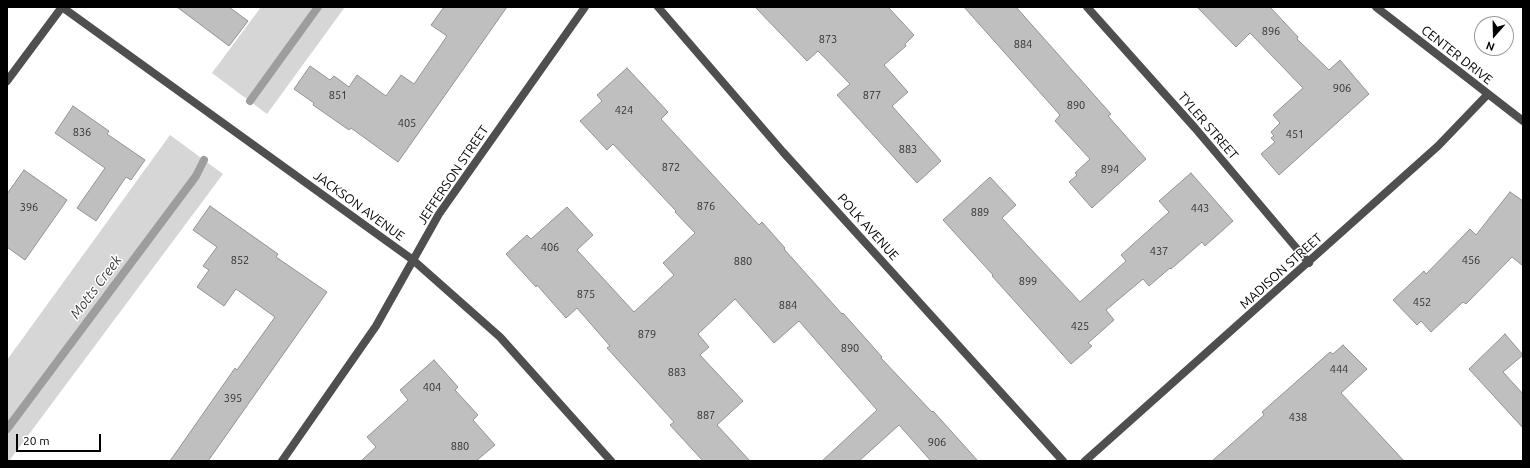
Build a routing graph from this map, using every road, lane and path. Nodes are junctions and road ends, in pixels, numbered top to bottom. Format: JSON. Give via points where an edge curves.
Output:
{"nodes":[{"id":1,"x":62,"y":7,"type":"edge"},
{"id":2,"x":585,"y":7,"type":"edge"},
{"id":3,"x":658,"y":7,"type":"edge"},
{"id":4,"x":1088,"y":7,"type":"edge"},
{"id":5,"x":1376,"y":7,"type":"edge"},
{"id":6,"x":7,"y":81,"type":"edge"},
{"id":7,"x":1488,"y":94,"type":"junction"},
{"id":8,"x":1523,"y":121,"type":"edge"},
{"id":9,"x":413,"y":260,"type":"junction"},
{"id":10,"x":1309,"y":263,"type":"junction"},
{"id":11,"x":282,"y":461,"type":"edge"},
{"id":12,"x":611,"y":461,"type":"edge"},
{"id":13,"x":1064,"y":461,"type":"edge"},
{"id":14,"x":1085,"y":461,"type":"edge"}],
"edges":[{"from":1,"to":6,"type":"street"},
{"from":1,"to":9,"type":"street","name":"JACKSON AVENUE"},
{"from":2,"to":9,"type":"street","name":"JEFFERSON STREET","via":[[439,214]]},
{"from":3,"to":13,"type":"street","name":"POLK AVENUE","via":[[783,152]]},
{"from":4,"to":10,"type":"street","name":"TYLER STREET"},
{"from":5,"to":7,"type":"street","name":"CENTER DRIVE"},
{"from":7,"to":8,"type":"street","name":"CENTER DRIVE"},
{"from":7,"to":10,"type":"street","name":"MADISON STREET","via":[[1438,146]]},
{"from":9,"to":11,"type":"street","name":"JEFFERSON STREET","via":[[376,326]]},
{"from":9,"to":12,"type":"street","name":"JACKSON AVENUE","via":[[500,337]]},
{"from":10,"to":14,"type":"street","name":"MADISON STREET"}]}
